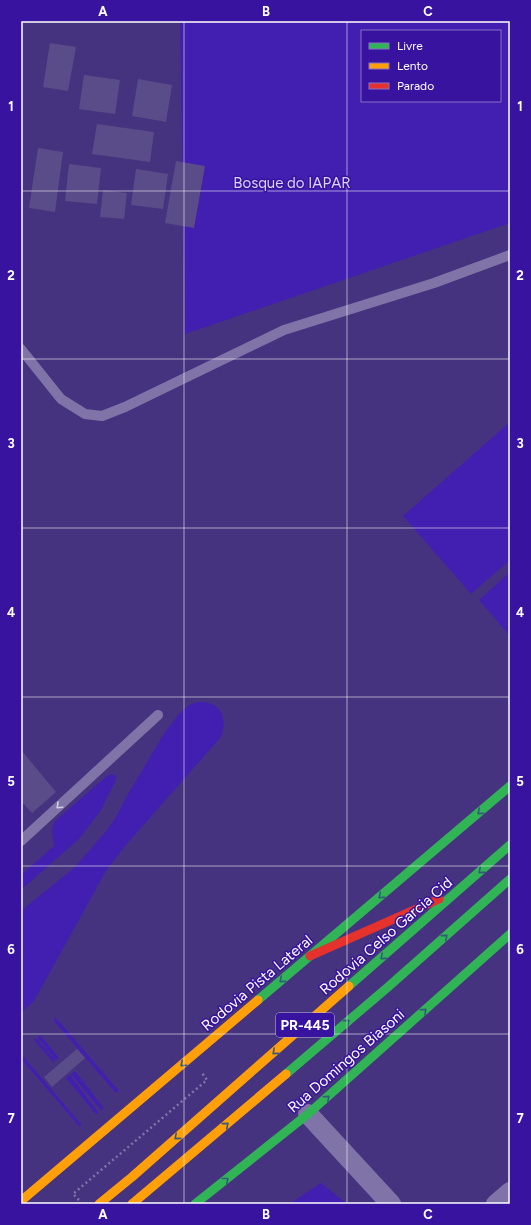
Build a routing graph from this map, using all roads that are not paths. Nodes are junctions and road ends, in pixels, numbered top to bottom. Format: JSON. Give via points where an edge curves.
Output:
{"nodes":[{"id":1,"x":510,"y":255,"type":"edge"},
{"id":2,"x":21,"y":348,"type":"edge"},
{"id":3,"x":158,"y":715,"type":"dead end"},
{"id":4,"x":510,"y":786,"type":"edge"},
{"id":5,"x":21,"y":841,"type":"edge"},
{"id":6,"x":510,"y":845,"type":"edge"},
{"id":7,"x":510,"y":880,"type":"edge"},
{"id":8,"x":459,"y":890,"type":"junction"},
{"id":9,"x":510,"y":934,"type":"edge"},
{"id":10,"x":310,"y":956,"type":"junction"},
{"id":11,"x":308,"y":1114,"type":"junction"},
{"id":12,"x":510,"y":1192,"type":"edge"},
{"id":13,"x":21,"y":1201,"type":"edge"},
{"id":14,"x":99,"y":1204,"type":"edge"},
{"id":15,"x":132,"y":1204,"type":"edge"},
{"id":16,"x":195,"y":1204,"type":"edge"},
{"id":17,"x":391,"y":1204,"type":"edge"},
{"id":18,"x":496,"y":1204,"type":"edge"}],
"edges":[{"from":1,"to":2,"type":"lane","via":[[434,283],[284,330],[102,416],[85,414],[61,400]]},
{"from":3,"to":5,"type":"lane","one_way":true},
{"from":4,"to":10,"type":"main road","name":"Rodovia Pista Lateral","number":"PR-445","one_way":true},
{"from":6,"to":8,"type":"main road","name":"Rodovia Celso Garcia Cid","number":"PR-445","one_way":true},
{"from":15,"to":7,"type":"main road","number":"PR-445","one_way":true},
{"from":8,"to":10,"type":"main road"},
{"from":8,"to":14,"type":"main road","name":"Rodovia Celso Garcia Cid","number":"PR-445","one_way":true},
{"from":11,"to":9,"type":"main road","name":"Rua Domingos Biasoni","one_way":true},
{"from":10,"to":13,"type":"main road","name":"Rodovia Pista Lateral","number":"PR-445","one_way":true},
{"from":16,"to":11,"type":"main road","name":"Rua Domingos Biasoni","one_way":true},
{"from":11,"to":17,"type":"street"},
{"from":12,"to":18,"type":"street"}]}
